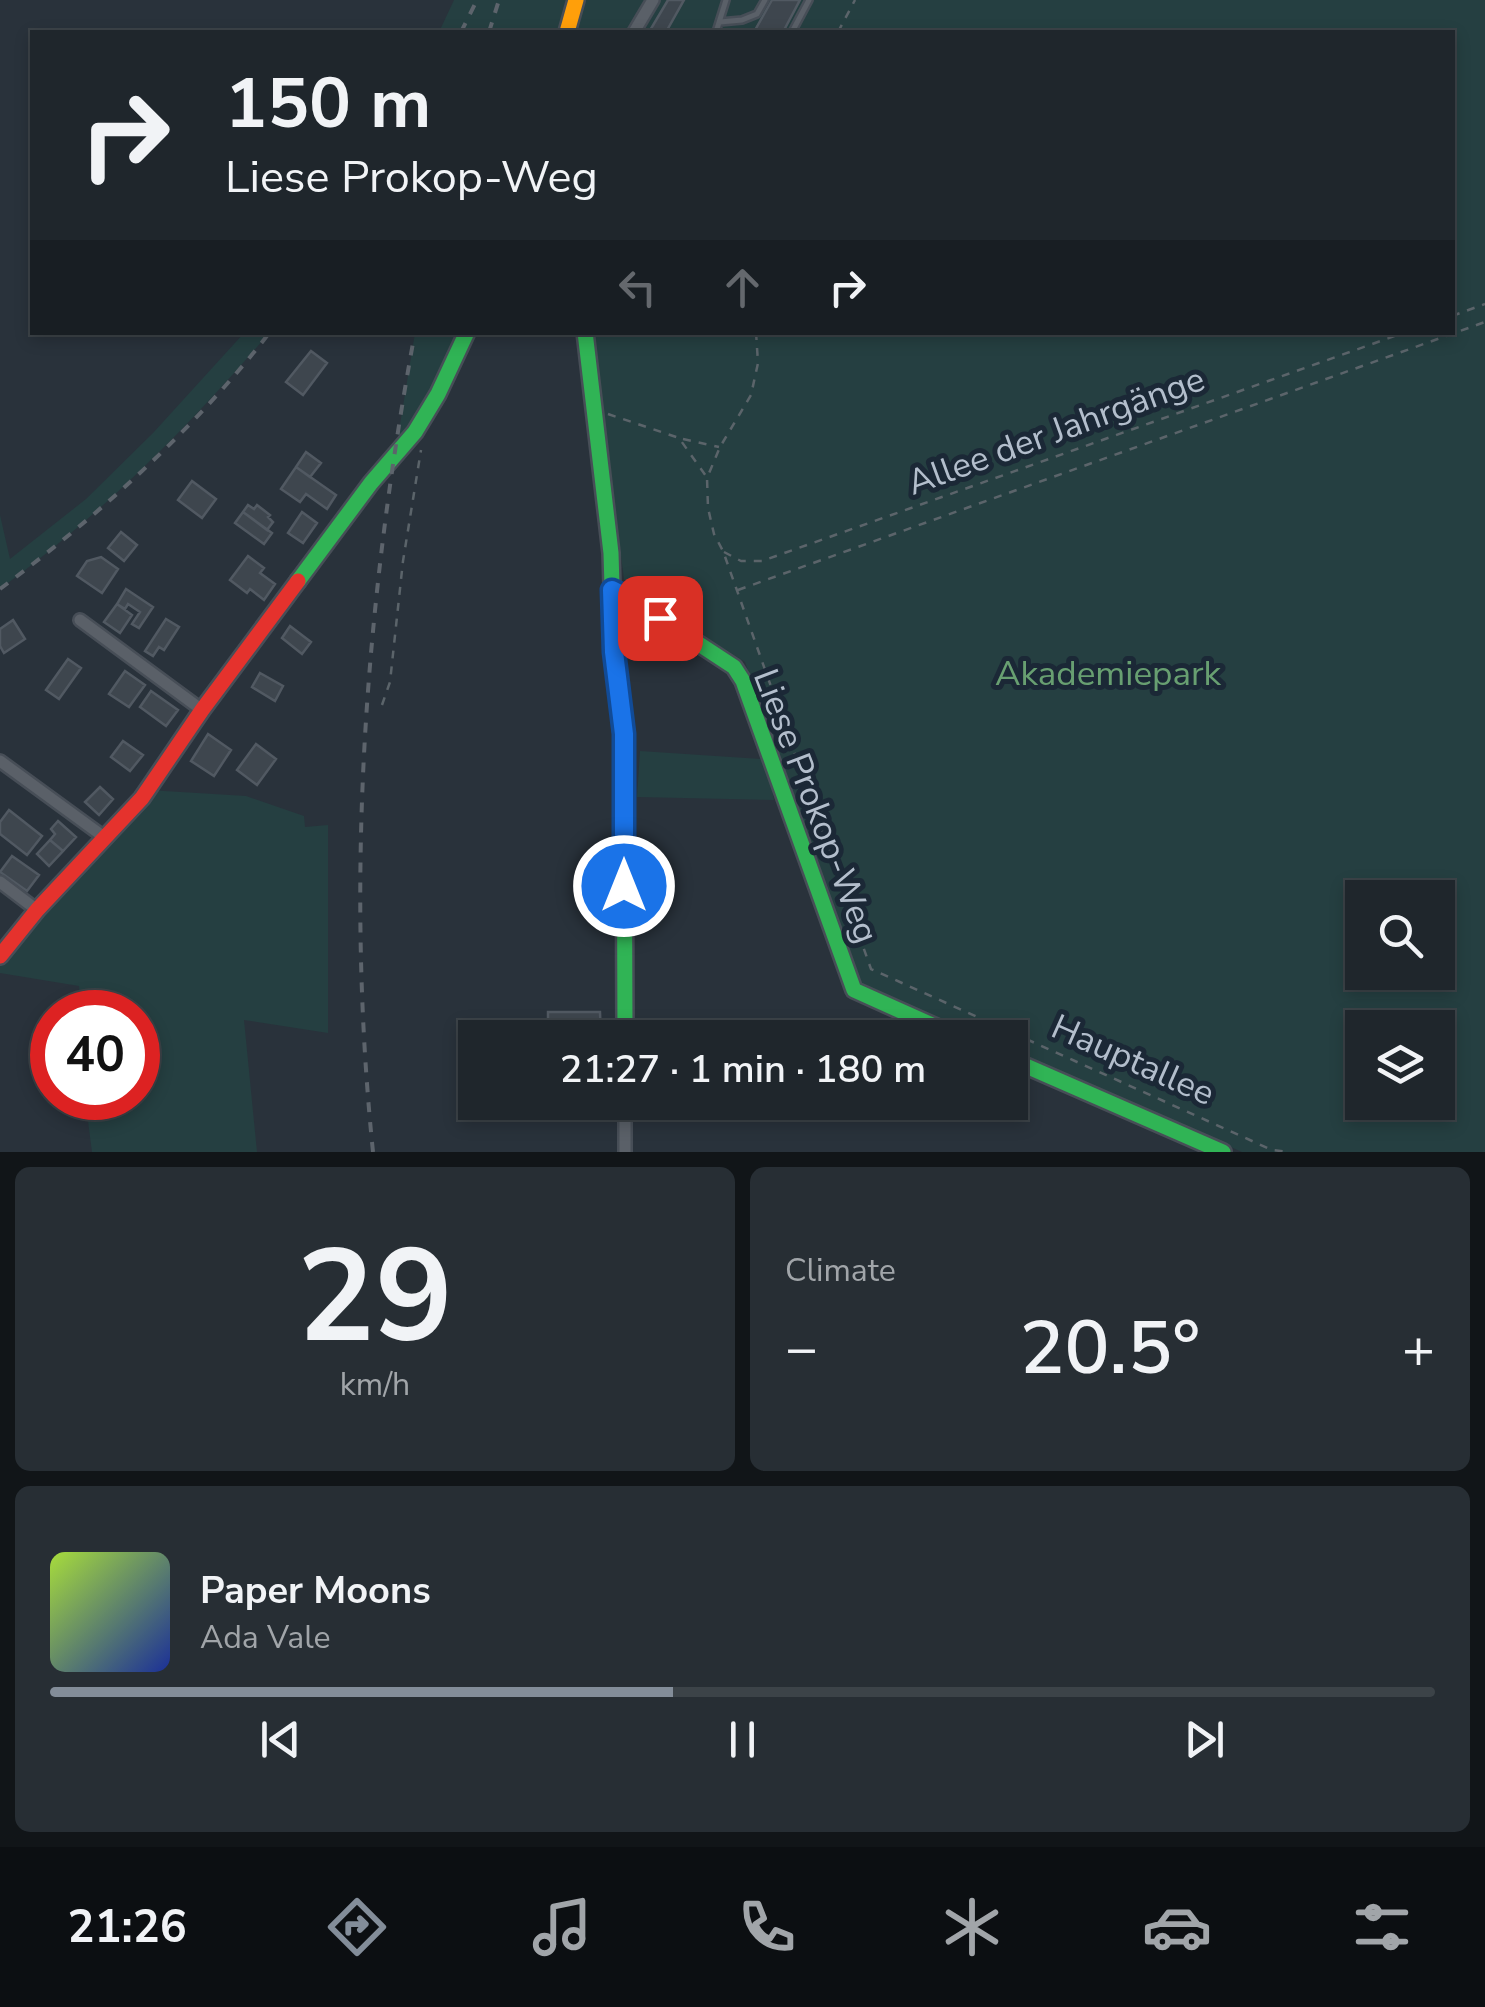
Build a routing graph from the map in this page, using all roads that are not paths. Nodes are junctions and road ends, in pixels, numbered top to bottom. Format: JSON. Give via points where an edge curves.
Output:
{"nodes":[{"id":1,"x":576,"y":0,"type":"edge"},
{"id":2,"x":653,"y":0,"type":"edge"},
{"id":3,"x":726,"y":0,"type":"edge"},
{"id":4,"x":765,"y":0,"type":"edge"},
{"id":5,"x":809,"y":0,"type":"edge"},
{"id":6,"x":720,"y":22,"type":"junction"},
{"id":7,"x":567,"y":30,"type":"edge"},
{"id":8,"x":635,"y":30,"type":"edge"},
{"id":9,"x":717,"y":30,"type":"edge"},
{"id":10,"x":793,"y":30,"type":"edge"},
{"id":11,"x":466,"y":335,"type":"edge"},
{"id":12,"x":585,"y":335,"type":"edge"},
{"id":13,"x":612,"y":590,"type":"junction"},
{"id":14,"x":80,"y":620,"type":"dead end"},
{"id":15,"x":202,"y":710,"type":"junction"},
{"id":16,"x":0,"y":761,"type":"edge"},
{"id":17,"x":104,"y":838,"type":"junction"},
{"id":18,"x":0,"y":882,"type":"edge"},
{"id":19,"x":37,"y":910,"type":"junction"},
{"id":20,"x":0,"y":956,"type":"edge"},
{"id":21,"x":624,"y":1020,"type":"edge"},
{"id":22,"x":921,"y":1020,"type":"edge"},
{"id":23,"x":1028,"y":1067,"type":"edge"},
{"id":24,"x":624,"y":1120,"type":"edge"},
{"id":25,"x":625,"y":1152,"type":"edge"},
{"id":26,"x":1223,"y":1152,"type":"edge"}],
"edges":[{"from":1,"to":7,"type":"street"},
{"from":2,"to":8,"type":"street"},
{"from":3,"to":6,"type":"lane"},
{"from":4,"to":6,"type":"lane","via":[[757,14]]},
{"from":5,"to":10,"type":"lane"},
{"from":6,"to":9,"type":"lane"},
{"from":11,"to":15,"type":"street","via":[[420,436],[371,484]]},
{"from":12,"to":13,"type":"street"},
{"from":13,"to":21,"type":"street","via":[[624,734]]},
{"from":13,"to":22,"type":"street","name":"Liese Prokop-Weg","via":[[734,667],[854,990]]},
{"from":14,"to":15,"type":"street"},
{"from":15,"to":17,"type":"street","via":[[159,776]]},
{"from":16,"to":17,"type":"street"},
{"from":17,"to":19,"type":"street"},
{"from":18,"to":19,"type":"street"},
{"from":19,"to":20,"type":"street"},
{"from":23,"to":26,"type":"street"},
{"from":24,"to":25,"type":"street"}]}
